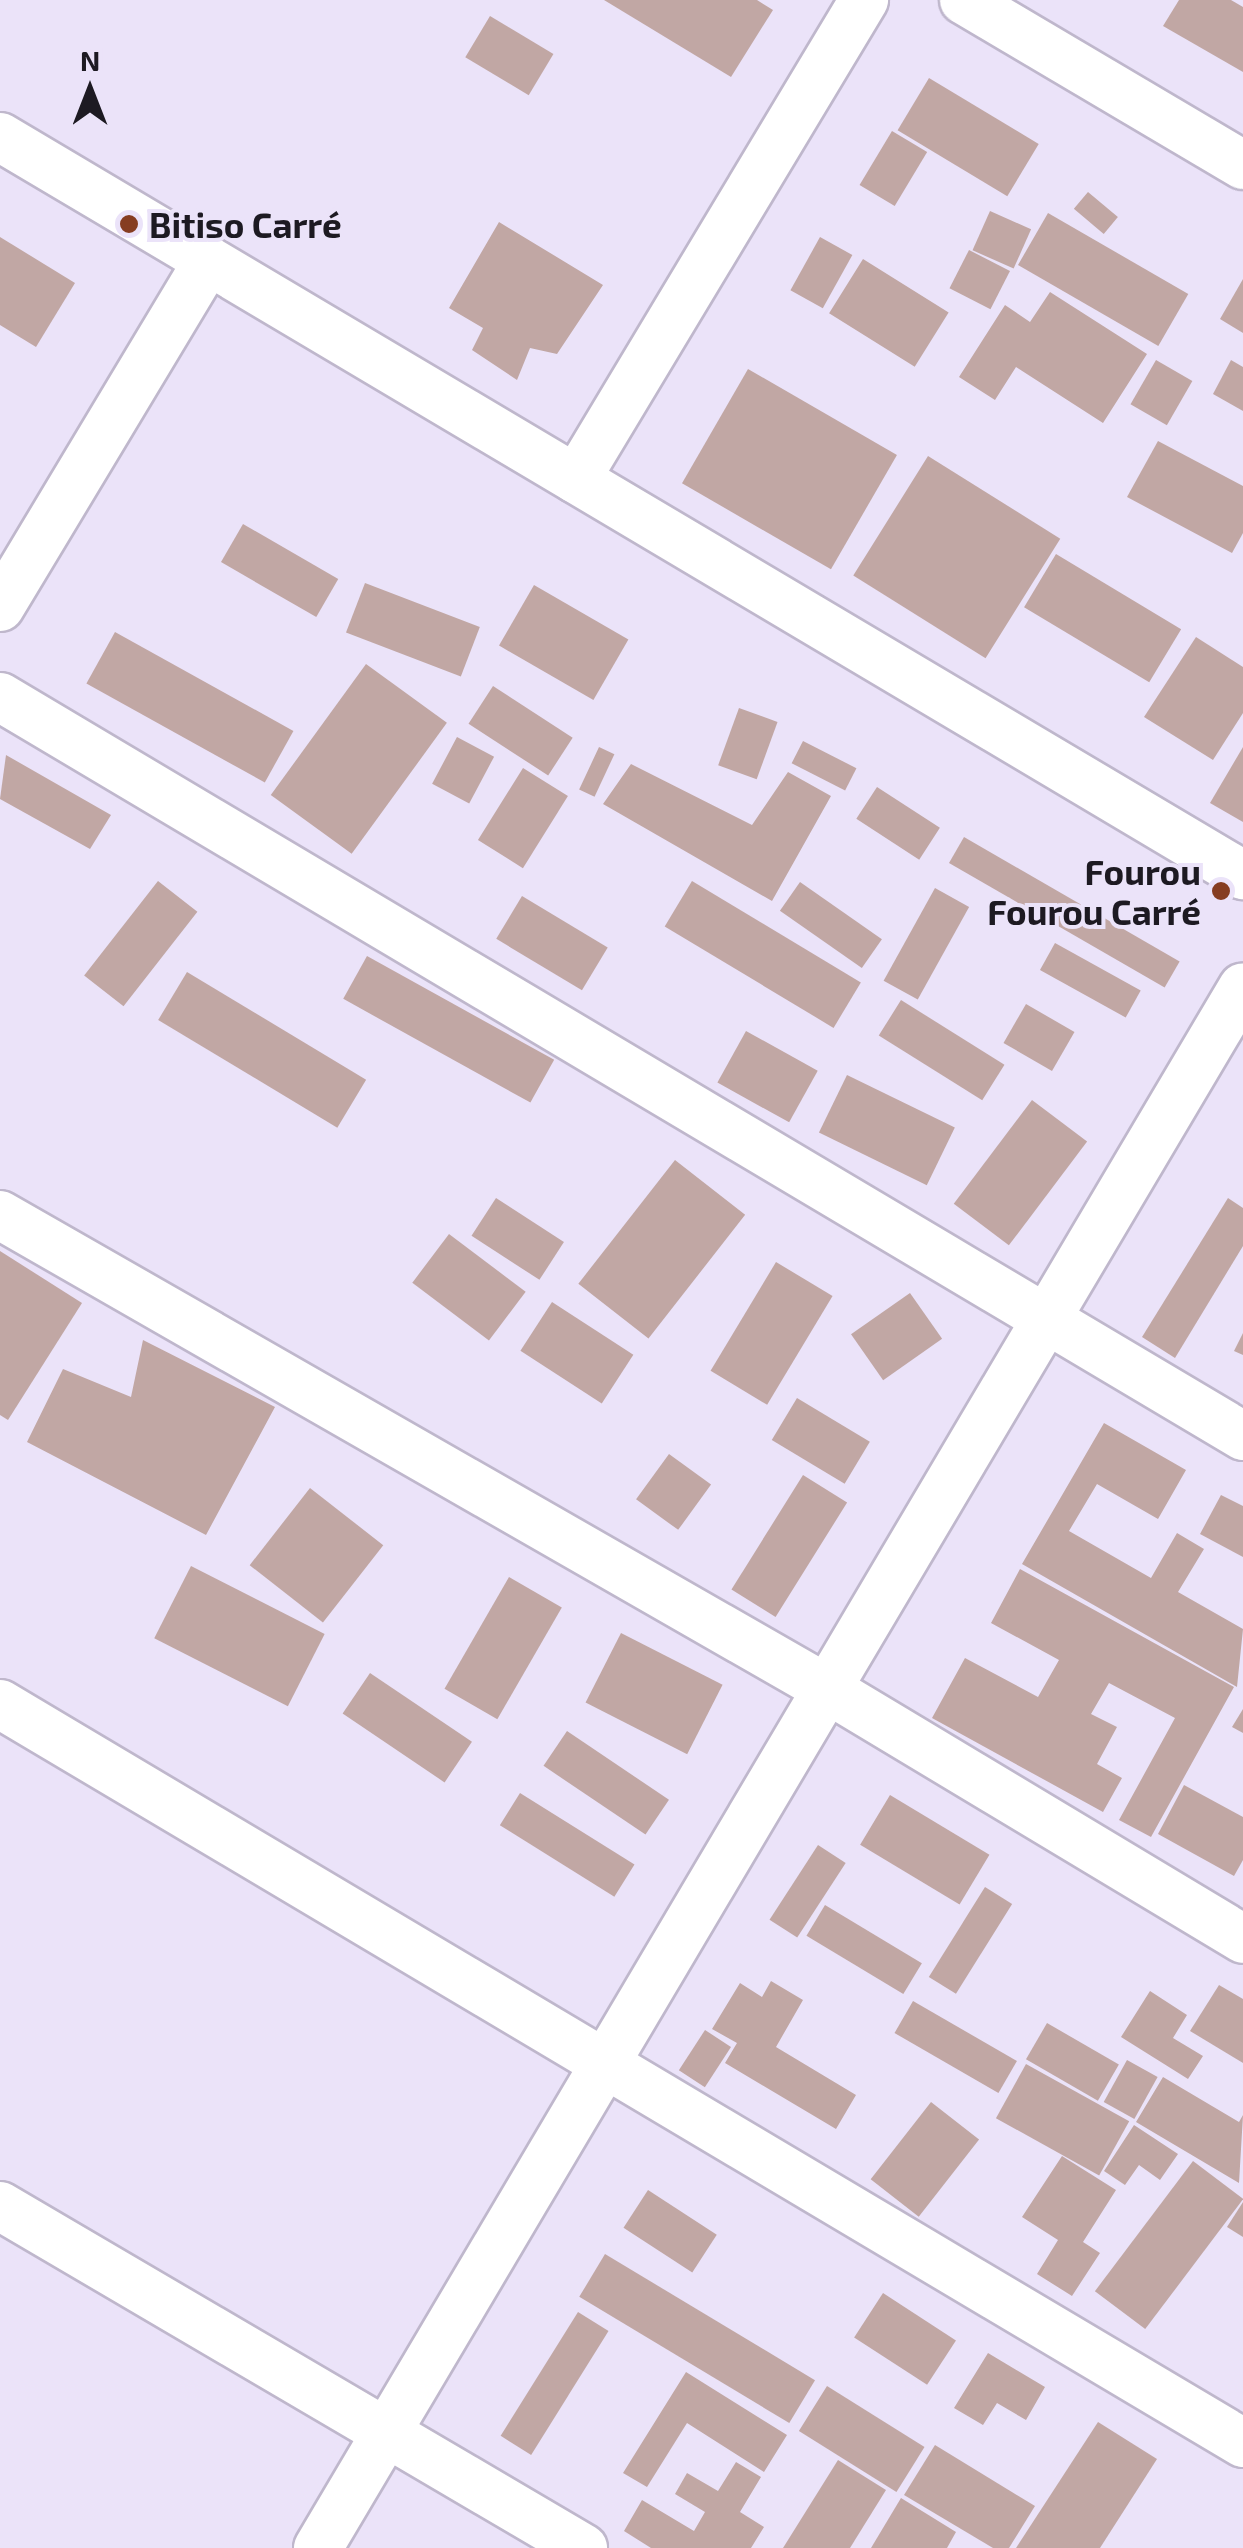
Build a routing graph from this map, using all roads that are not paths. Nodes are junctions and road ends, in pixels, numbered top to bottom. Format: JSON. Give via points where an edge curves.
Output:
{"nodes":[{"id":1,"x":864,"y":0,"type":"edge"},
{"id":2,"x":964,"y":0,"type":"edge"},
{"id":3,"x":0,"y":137,"type":"edge"},
{"id":4,"x":1243,"y":165,"type":"edge"},
{"id":5,"x":208,"y":260,"type":"junction"},
{"id":6,"x":576,"y":480,"type":"junction"},
{"id":7,"x":0,"y":607,"type":"edge"},
{"id":8,"x":0,"y":697,"type":"edge"},
{"id":9,"x":1243,"y":875,"type":"edge"},
{"id":10,"x":1243,"y":986,"type":"edge"},
{"id":11,"x":0,"y":1215,"type":"edge"},
{"id":12,"x":1046,"y":1319,"type":"junction"},
{"id":13,"x":1243,"y":1436,"type":"edge"},
{"id":14,"x":830,"y":1690,"type":"junction"},
{"id":15,"x":0,"y":1704,"type":"edge"},
{"id":16,"x":1243,"y":1939,"type":"edge"},
{"id":17,"x":605,"y":2064,"type":"junction"},
{"id":18,"x":0,"y":2206,"type":"edge"},
{"id":19,"x":386,"y":2432,"type":"junction"},
{"id":20,"x":1243,"y":2443,"type":"edge"},
{"id":21,"x":318,"y":2548,"type":"edge"},
{"id":22,"x":583,"y":2548,"type":"edge"}],
"edges":[{"from":1,"to":6,"type":"street"},
{"from":2,"to":4,"type":"street"},
{"from":3,"to":5,"type":"street"},
{"from":5,"to":6,"type":"street"},
{"from":5,"to":7,"type":"street"},
{"from":6,"to":9,"type":"street"},
{"from":8,"to":12,"type":"street"},
{"from":10,"to":12,"type":"street"},
{"from":11,"to":14,"type":"street"},
{"from":12,"to":13,"type":"street"},
{"from":12,"to":14,"type":"street"},
{"from":14,"to":16,"type":"street"},
{"from":14,"to":17,"type":"street"},
{"from":15,"to":17,"type":"street"},
{"from":17,"to":19,"type":"street"},
{"from":17,"to":20,"type":"street"},
{"from":18,"to":19,"type":"street"},
{"from":19,"to":21,"type":"street"},
{"from":19,"to":22,"type":"street"}]}
